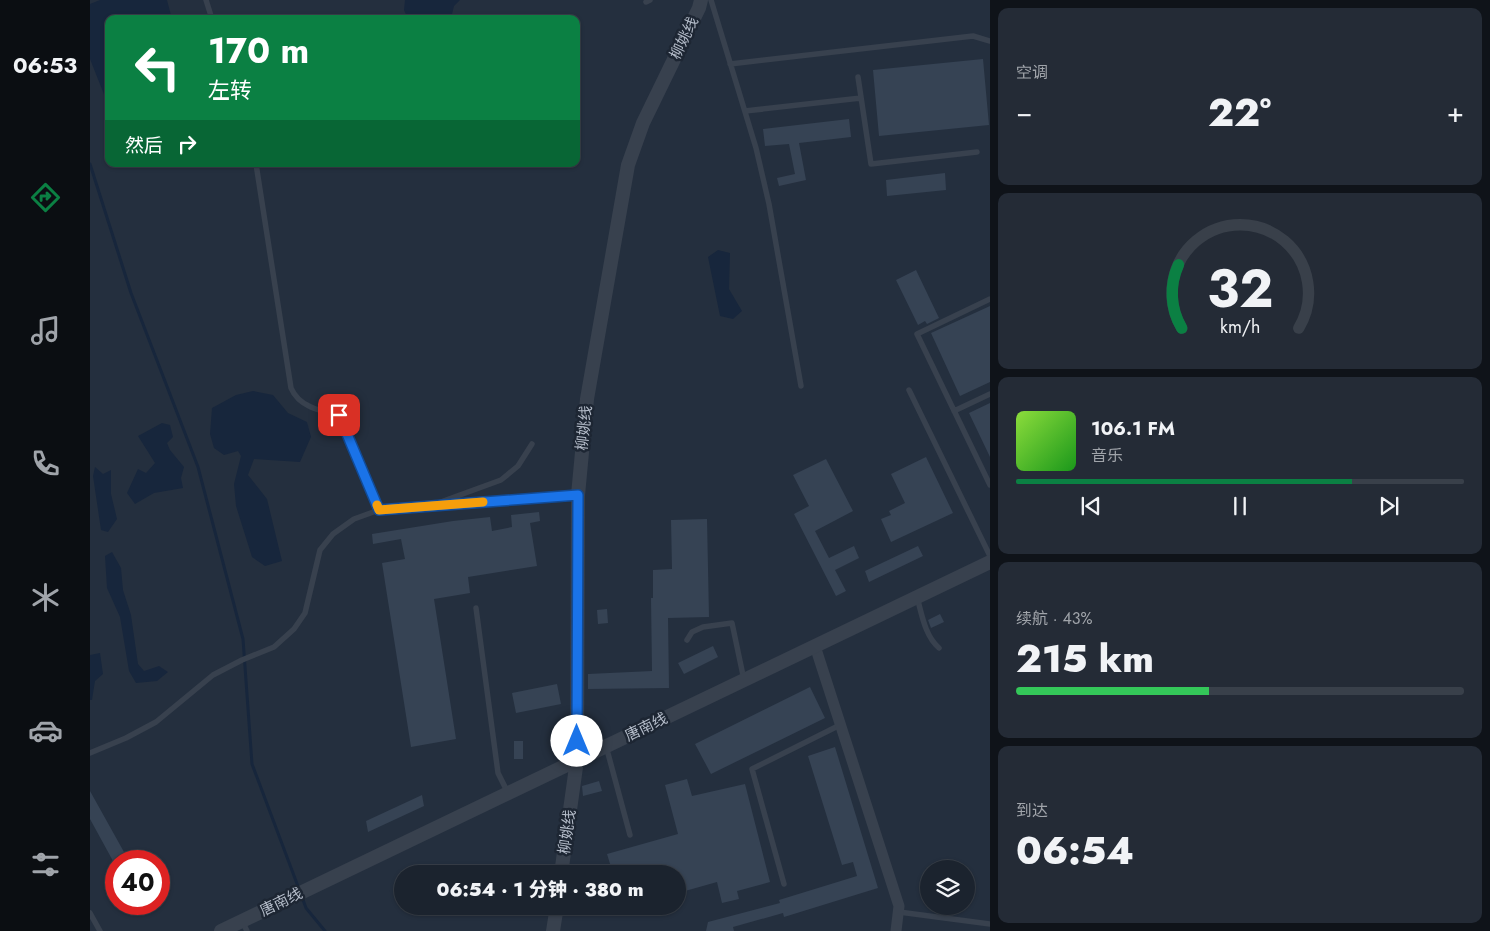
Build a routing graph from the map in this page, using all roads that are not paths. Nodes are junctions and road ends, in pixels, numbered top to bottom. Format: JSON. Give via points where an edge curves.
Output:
{"nodes":[{"id":1,"x":206,"y":0,"type":"edge"},
{"id":2,"x":701,"y":0,"type":"edge"},
{"id":3,"x":711,"y":0,"type":"edge"},
{"id":4,"x":211,"y":15,"type":"edge"},
{"id":5,"x":990,"y":41,"type":"edge"},
{"id":6,"x":730,"y":64,"type":"junction"},
{"id":7,"x":858,"y":76,"type":"dead end"},
{"id":8,"x":861,"y":98,"type":"junction"},
{"id":9,"x":745,"y":111,"type":"junction"},
{"id":10,"x":978,"y":152,"type":"dead end"},
{"id":11,"x":256,"y":167,"type":"edge"},
{"id":12,"x":990,"y":299,"type":"edge"},
{"id":13,"x":801,"y":386,"type":"dead end"},
{"id":14,"x":909,"y":390,"type":"dead end"},
{"id":15,"x":990,"y":394,"type":"edge"},
{"id":16,"x":954,"y":411,"type":"junction"},
{"id":17,"x":532,"y":444,"type":"dead end"},
{"id":18,"x":990,"y":485,"type":"edge"},
{"id":19,"x":578,"y":495,"type":"junction"},
{"id":20,"x":432,"y":506,"type":"junction"},
{"id":21,"x":379,"y":510,"type":"junction"},
{"id":22,"x":990,"y":556,"type":"edge"},
{"id":23,"x":990,"y":562,"type":"edge"},
{"id":24,"x":917,"y":597,"type":"junction"},
{"id":25,"x":476,"y":608,"type":"dead end"},
{"id":26,"x":687,"y":640,"type":"dead end"},
{"id":27,"x":815,"y":646,"type":"junction"},
{"id":28,"x":939,"y":648,"type":"dead end"},
{"id":29,"x":744,"y":680,"type":"junction"},
{"id":30,"x":840,"y":725,"type":"junction"},
{"id":31,"x":606,"y":746,"type":"junction"},
{"id":32,"x":90,"y":753,"type":"edge"},
{"id":33,"x":577,"y":760,"type":"junction"},
{"id":34,"x":508,"y":793,"type":"junction"},
{"id":35,"x":630,"y":835,"type":"dead end"},
{"id":36,"x":562,"y":865,"type":"edge"},
{"id":37,"x":784,"y":884,"type":"dead end"},
{"id":38,"x":90,"y":912,"type":"edge"},
{"id":39,"x":898,"y":912,"type":"junction"},
{"id":40,"x":556,"y":915,"type":"edge"},
{"id":41,"x":990,"y":924,"type":"edge"},
{"id":42,"x":245,"y":926,"type":"edge"},
{"id":43,"x":100,"y":931,"type":"edge"},
{"id":44,"x":221,"y":931,"type":"edge"},
{"id":45,"x":553,"y":931,"type":"edge"},
{"id":46,"x":896,"y":931,"type":"edge"}],
"edges":[{"from":1,"to":4,"type":"lane"},
{"from":2,"to":19,"type":"street","name":"柳姚线","via":[[643,123],[628,165],[587,399]]},
{"from":3,"to":6,"type":"lane"},
{"from":5,"to":6,"type":"lane","via":[[973,36]]},
{"from":6,"to":9,"type":"lane"},
{"from":7,"to":8,"type":"lane"},
{"from":8,"to":9,"type":"lane"},
{"from":8,"to":10,"type":"lane","via":[[871,164]]},
{"from":9,"to":13,"type":"lane","via":[[768,204]]},
{"from":11,"to":21,"type":"lane","via":[[291,388],[303,404],[339,415]]},
{"from":12,"to":16,"type":"lane","via":[[917,334]]},
{"from":14,"to":22,"type":"lane"},
{"from":15,"to":16,"type":"lane"},
{"from":16,"to":18,"type":"lane"},
{"from":17,"to":20,"type":"lane","via":[[518,466],[501,480]]},
{"from":19,"to":20,"type":"lane"},
{"from":19,"to":33,"type":"street","name":"柳姚线"},
{"from":20,"to":21,"type":"lane"},
{"from":21,"to":32,"type":"lane","via":[[354,519],[333,534],[320,550],[305,613],[294,629],[274,647],[213,675],[156,722]]},
{"from":23,"to":24,"type":"street","name":"唐南线"},
{"from":24,"to":27,"type":"street","name":"唐南线"},
{"from":24,"to":28,"type":"lane","via":[[928,636]]},
{"from":25,"to":34,"type":"lane","via":[[498,773]]},
{"from":26,"to":29,"type":"lane","via":[[692,632],[703,627],[732,623]]},
{"from":27,"to":29,"type":"street","name":"唐南线"},
{"from":27,"to":30,"type":"street"},
{"from":29,"to":31,"type":"street","name":"唐南线"},
{"from":30,"to":37,"type":"lane","via":[[752,769]]},
{"from":30,"to":39,"type":"street","via":[[899,906]]},
{"from":31,"to":33,"type":"street","name":"唐南线"},
{"from":31,"to":35,"type":"lane"},
{"from":33,"to":34,"type":"street","name":"唐南线"},
{"from":33,"to":36,"type":"street","name":"柳姚线"},
{"from":34,"to":42,"type":"street","name":"唐南线"},
{"from":38,"to":43,"type":"lane"},
{"from":39,"to":41,"type":"lane"},
{"from":39,"to":46,"type":"street"},
{"from":40,"to":45,"type":"street"},
{"from":42,"to":44,"type":"street","name":"唐南线"}]}
